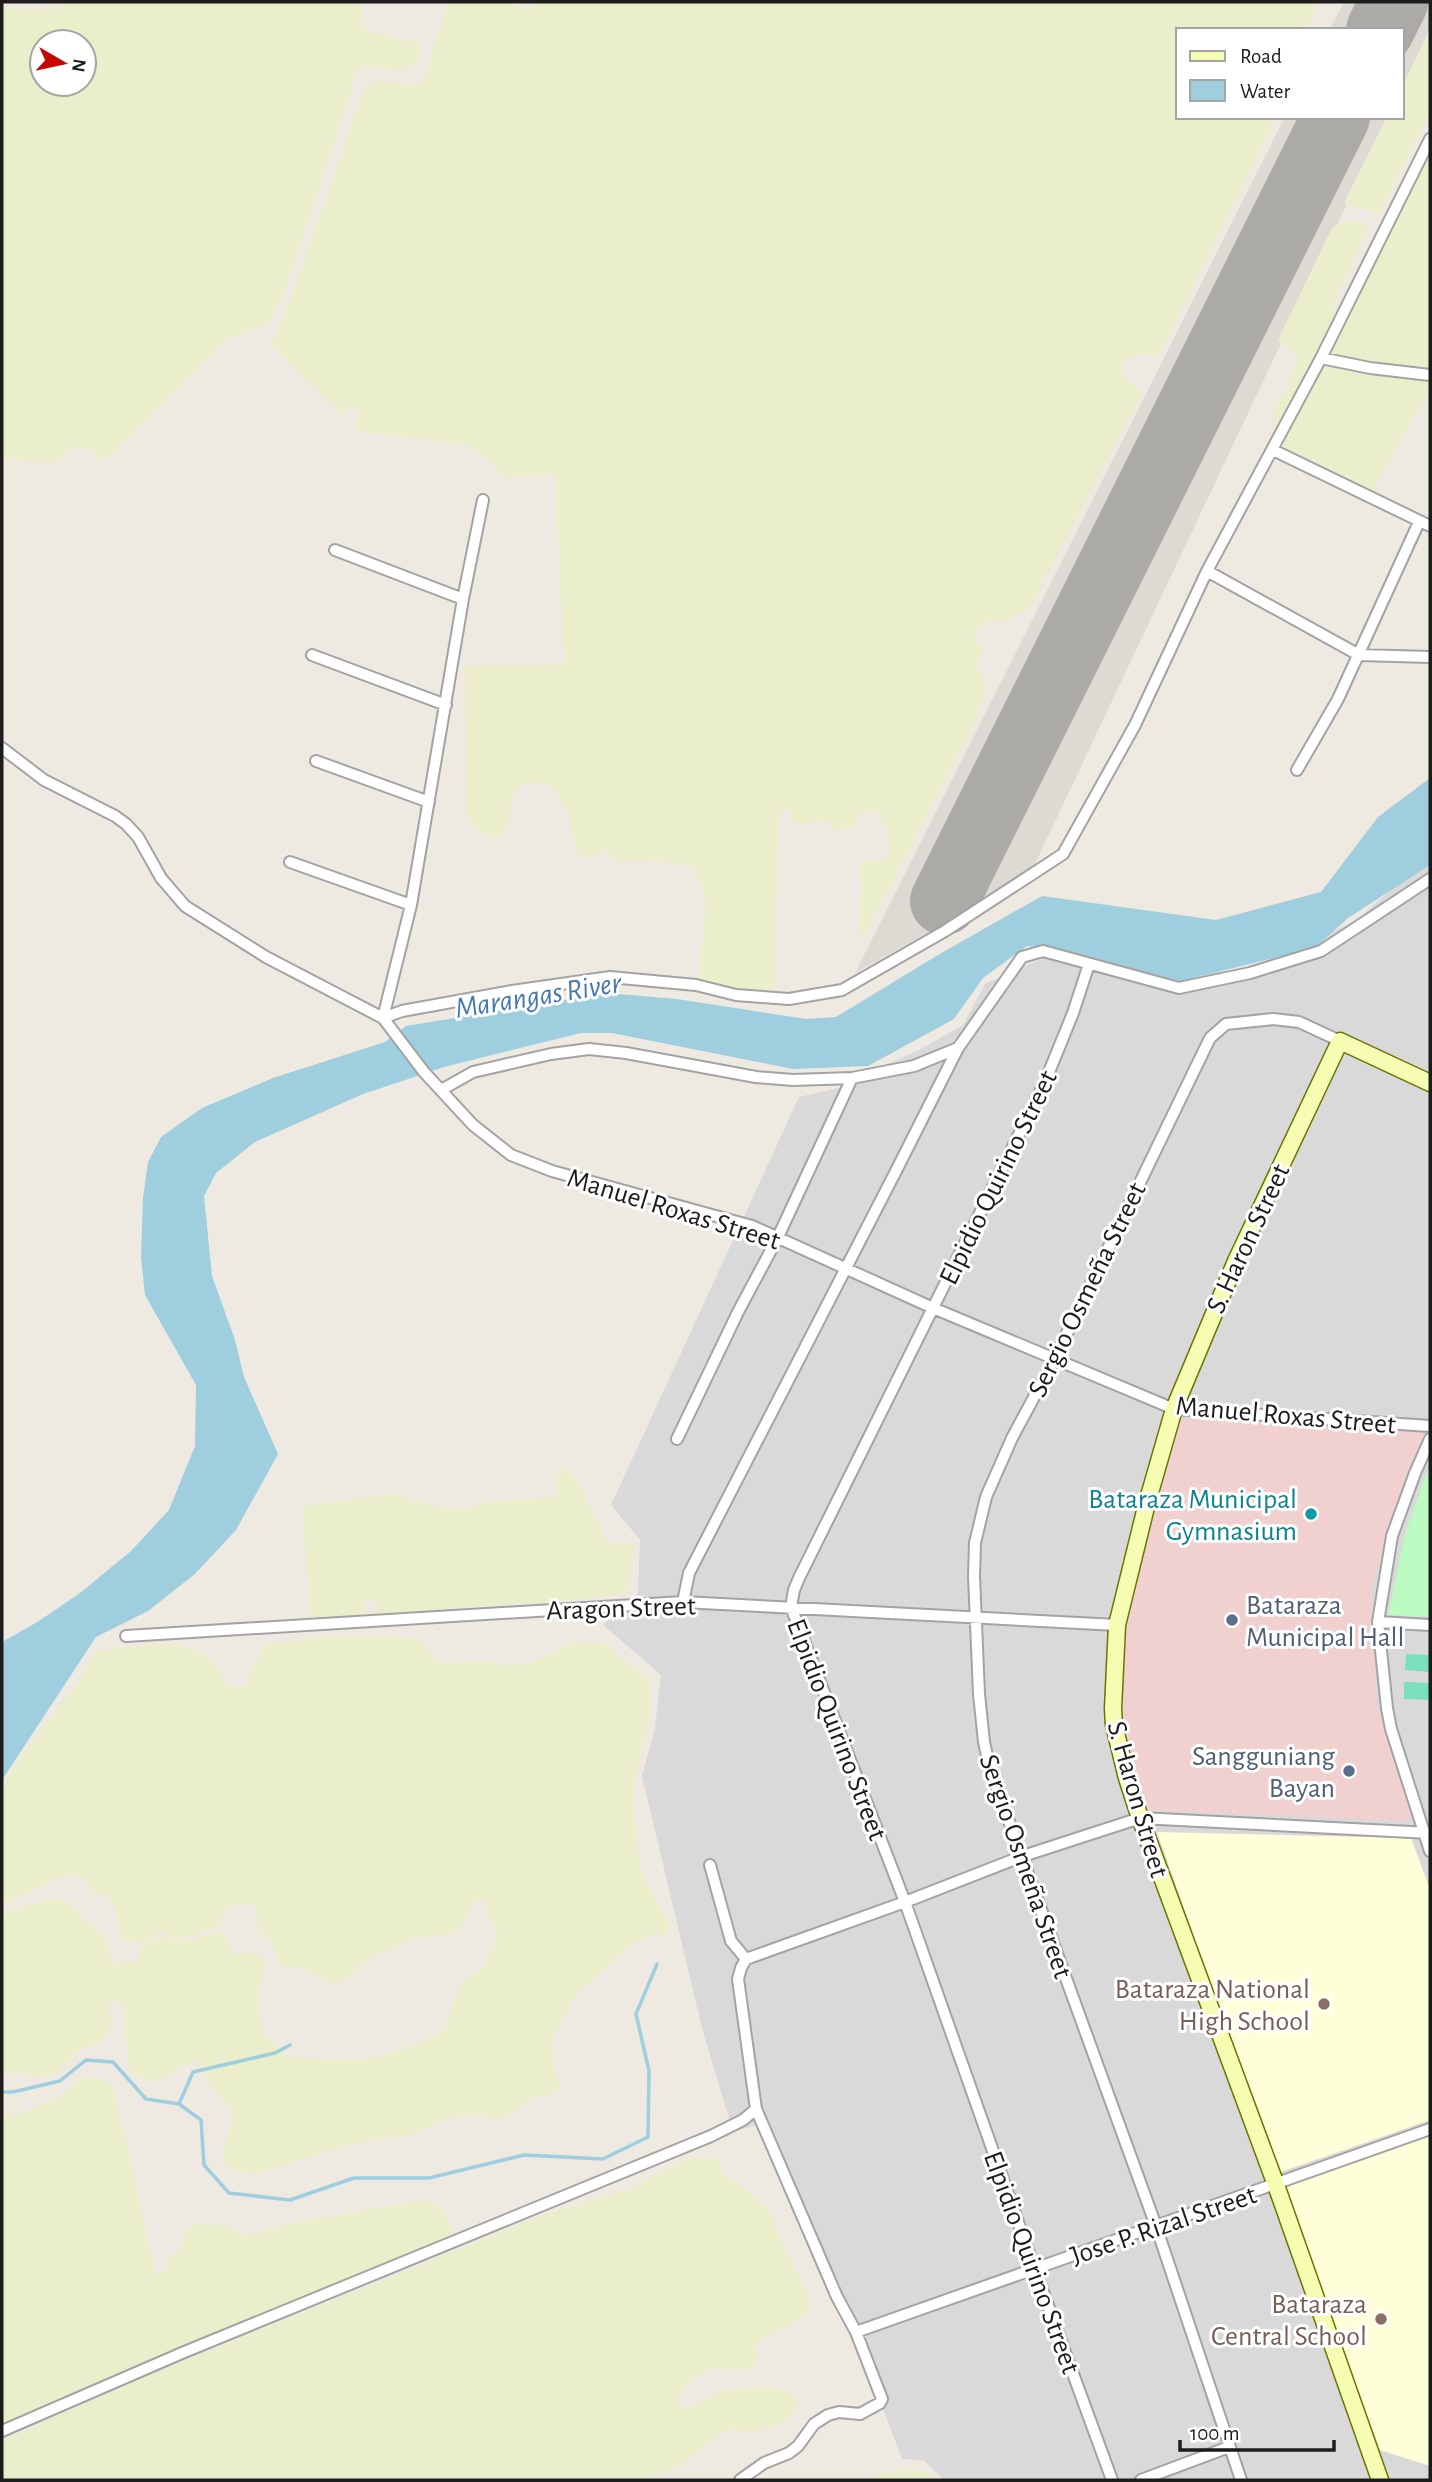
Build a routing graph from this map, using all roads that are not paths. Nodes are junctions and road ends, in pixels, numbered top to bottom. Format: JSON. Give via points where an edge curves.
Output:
{"nodes":[{"id":1,"x":1430,"y":138,"type":"edge"},
{"id":2,"x":1321,"y":358,"type":"junction"},
{"id":3,"x":1430,"y":375,"type":"edge"},
{"id":4,"x":1273,"y":450,"type":"junction"},
{"id":5,"x":483,"y":500,"type":"dead end"},
{"id":6,"x":1425,"y":524,"type":"edge"},
{"id":7,"x":335,"y":550,"type":"dead end"},
{"id":8,"x":1207,"y":570,"type":"junction"},
{"id":9,"x":463,"y":599,"type":"junction"},
{"id":10,"x":312,"y":655,"type":"dead end"},
{"id":11,"x":1359,"y":655,"type":"junction"},
{"id":12,"x":1430,"y":657,"type":"edge"},
{"id":13,"x":446,"y":705,"type":"junction"},
{"id":14,"x":2,"y":748,"type":"edge"},
{"id":15,"x":316,"y":761,"type":"dead end"},
{"id":16,"x":1297,"y":770,"type":"dead end"},
{"id":17,"x":429,"y":802,"type":"junction"},
{"id":18,"x":290,"y":862,"type":"dead end"},
{"id":19,"x":1430,"y":878,"type":"edge"},
{"id":20,"x":411,"y":905,"type":"junction"},
{"id":21,"x":1089,"y":964,"type":"junction"},
{"id":22,"x":383,"y":1018,"type":"junction"},
{"id":23,"x":1339,"y":1041,"type":"junction"},
{"id":24,"x":958,"y":1048,"type":"junction"},
{"id":25,"x":852,"y":1078,"type":"junction"},
{"id":26,"x":1430,"y":1083,"type":"edge"},
{"id":27,"x":441,"y":1090,"type":"junction"},
{"id":28,"x":778,"y":1237,"type":"junction"},
{"id":29,"x":847,"y":1268,"type":"junction"},
{"id":30,"x":933,"y":1308,"type":"junction"},
{"id":31,"x":1054,"y":1360,"type":"junction"},
{"id":32,"x":1174,"y":1409,"type":"junction"},
{"id":33,"x":1430,"y":1426,"type":"edge"},
{"id":34,"x":677,"y":1439,"type":"dead end"},
{"id":35,"x":1430,"y":1439,"type":"edge"},
{"id":36,"x":683,"y":1602,"type":"junction"},
{"id":37,"x":791,"y":1608,"type":"junction"},
{"id":38,"x":976,"y":1619,"type":"junction"},
{"id":39,"x":1378,"y":1622,"type":"junction"},
{"id":40,"x":1117,"y":1625,"type":"junction"},
{"id":41,"x":1430,"y":1625,"type":"edge"},
{"id":42,"x":126,"y":1636,"type":"dead end"},
{"id":43,"x":1140,"y":1818,"type":"junction"},
{"id":44,"x":1427,"y":1833,"type":"edge"},
{"id":45,"x":1430,"y":1851,"type":"edge"},
{"id":46,"x":1023,"y":1856,"type":"junction"},
{"id":47,"x":710,"y":1865,"type":"dead end"},
{"id":48,"x":905,"y":1902,"type":"junction"},
{"id":49,"x":746,"y":1959,"type":"junction"},
{"id":50,"x":756,"y":2109,"type":"junction"},
{"id":51,"x":1430,"y":2129,"type":"edge"},
{"id":52,"x":1276,"y":2185,"type":"junction"},
{"id":53,"x":1156,"y":2226,"type":"junction"},
{"id":54,"x":1035,"y":2270,"type":"junction"},
{"id":55,"x":856,"y":2332,"type":"junction"},
{"id":56,"x":2,"y":2431,"type":"edge"},
{"id":57,"x":1229,"y":2447,"type":"junction"},
{"id":58,"x":740,"y":2480,"type":"edge"},
{"id":59,"x":1112,"y":2480,"type":"edge"},
{"id":60,"x":1141,"y":2480,"type":"edge"},
{"id":61,"x":1241,"y":2480,"type":"edge"},
{"id":62,"x":1380,"y":2480,"type":"edge"}],
"edges":[{"from":1,"to":2,"type":"street"},
{"from":2,"to":3,"type":"street"},
{"from":2,"to":4,"type":"street"},
{"from":4,"to":6,"type":"street"},
{"from":4,"to":8,"type":"street"},
{"from":5,"to":9,"type":"street"},
{"from":6,"to":11,"type":"street"},
{"from":7,"to":9,"type":"street"},
{"from":8,"to":11,"type":"street"},
{"from":8,"to":22,"type":"street","via":[[1135,725],[1063,854],[945,931],[842,990],[789,999],[610,977],[512,991]]},
{"from":9,"to":13,"type":"street"},
{"from":10,"to":13,"type":"street"},
{"from":11,"to":12,"type":"street"},
{"from":11,"to":16,"type":"street"},
{"from":13,"to":17,"type":"street"},
{"from":14,"to":22,"type":"street","via":[[44,780],[126,824],[161,878],[185,905],[266,957]]},
{"from":15,"to":17,"type":"street"},
{"from":17,"to":20,"type":"street"},
{"from":18,"to":20,"type":"street"},
{"from":19,"to":21,"type":"street","via":[[1321,951],[1250,973],[1179,988]]},
{"from":20,"to":22,"type":"street"},
{"from":21,"to":24,"type":"street","via":[[1043,951],[1022,957]]},
{"from":21,"to":30,"type":"street","name":"Elpidio Quirino Street","via":[[1045,1082]]},
{"from":22,"to":27,"type":"street","name":"Manuel Roxas Street"},
{"from":23,"to":26,"type":"street"},
{"from":23,"to":31,"type":"street","name":"Sergio Osmeña Street","via":[[1287,1019],[1238,1021],[1210,1038]]},
{"from":23,"to":32,"type":"street","name":"S. Haron Street","via":[[1236,1261]]},
{"from":24,"to":25,"type":"street","via":[[914,1066]]},
{"from":24,"to":29,"type":"street"},
{"from":25,"to":27,"type":"street","via":[[755,1077],[589,1049],[472,1072]]},
{"from":25,"to":28,"type":"street"},
{"from":27,"to":28,"type":"street","name":"Manuel Roxas Street","via":[[473,1125],[511,1155]]},
{"from":28,"to":29,"type":"street","name":"Manuel Roxas Street"},
{"from":28,"to":34,"type":"street"},
{"from":29,"to":30,"type":"street","name":"Manuel Roxas Street"},
{"from":29,"to":36,"type":"street","via":[[689,1573]]},
{"from":30,"to":31,"type":"street","name":"Manuel Roxas Street"},
{"from":30,"to":37,"type":"street","name":"Elpidio Quirino Street","via":[[799,1578]]},
{"from":31,"to":32,"type":"street","name":"Manuel Roxas Street"},
{"from":31,"to":38,"type":"street","name":"Sergio Osmeña Street","via":[[986,1497],[975,1543]]},
{"from":32,"to":33,"type":"street","name":"Manuel Roxas Street"},
{"from":32,"to":40,"type":"street","name":"S. Haron Street"},
{"from":35,"to":39,"type":"street","via":[[1392,1536]]},
{"from":36,"to":37,"type":"street","name":"Aragon Street"},
{"from":36,"to":42,"type":"street","name":"Aragon Street"},
{"from":37,"to":38,"type":"street","name":"Aragon Street"},
{"from":37,"to":48,"type":"street","name":"Elpidio Quirino Street"},
{"from":38,"to":40,"type":"street","name":"Aragon Street"},
{"from":38,"to":46,"type":"street","name":"Sergio Osmeña Street","via":[[984,1742]]},
{"from":39,"to":41,"type":"street"},
{"from":39,"to":44,"type":"street","via":[[1391,1729]]},
{"from":40,"to":43,"type":"street","name":"S. Haron Street","via":[[1114,1726]]},
{"from":43,"to":44,"type":"street"},
{"from":43,"to":46,"type":"street"},
{"from":43,"to":52,"type":"street","name":"S. Haron Street"},
{"from":44,"to":45,"type":"street"},
{"from":46,"to":48,"type":"street"},
{"from":46,"to":53,"type":"street","name":"Sergio Osmeña Street"},
{"from":47,"to":49,"type":"street","via":[[731,1941]]},
{"from":48,"to":49,"type":"street"},
{"from":48,"to":54,"type":"street","name":"Elpidio Quirino Street"},
{"from":49,"to":50,"type":"street","via":[[738,1979]]},
{"from":50,"to":55,"type":"street","via":[[836,2297]]},
{"from":50,"to":56,"type":"street","via":[[711,2136]]},
{"from":51,"to":52,"type":"street","name":"Jose P. Rizal Street"},
{"from":52,"to":53,"type":"street","name":"Jose P. Rizal Street"},
{"from":52,"to":62,"type":"street","name":"S. Haron Street"},
{"from":53,"to":54,"type":"street","name":"Jose P. Rizal Street"},
{"from":53,"to":57,"type":"street","name":"Sergio Osmeña Street"},
{"from":54,"to":55,"type":"street","name":"Jose P. Rizal Street"},
{"from":54,"to":59,"type":"street","name":"Elpidio Quirino Street"},
{"from":55,"to":58,"type":"street","via":[[880,2403],[860,2414],[828,2415],[789,2453]]},
{"from":57,"to":60,"type":"street"},
{"from":57,"to":61,"type":"street","name":"Sergio Osmeña Street"}]}
